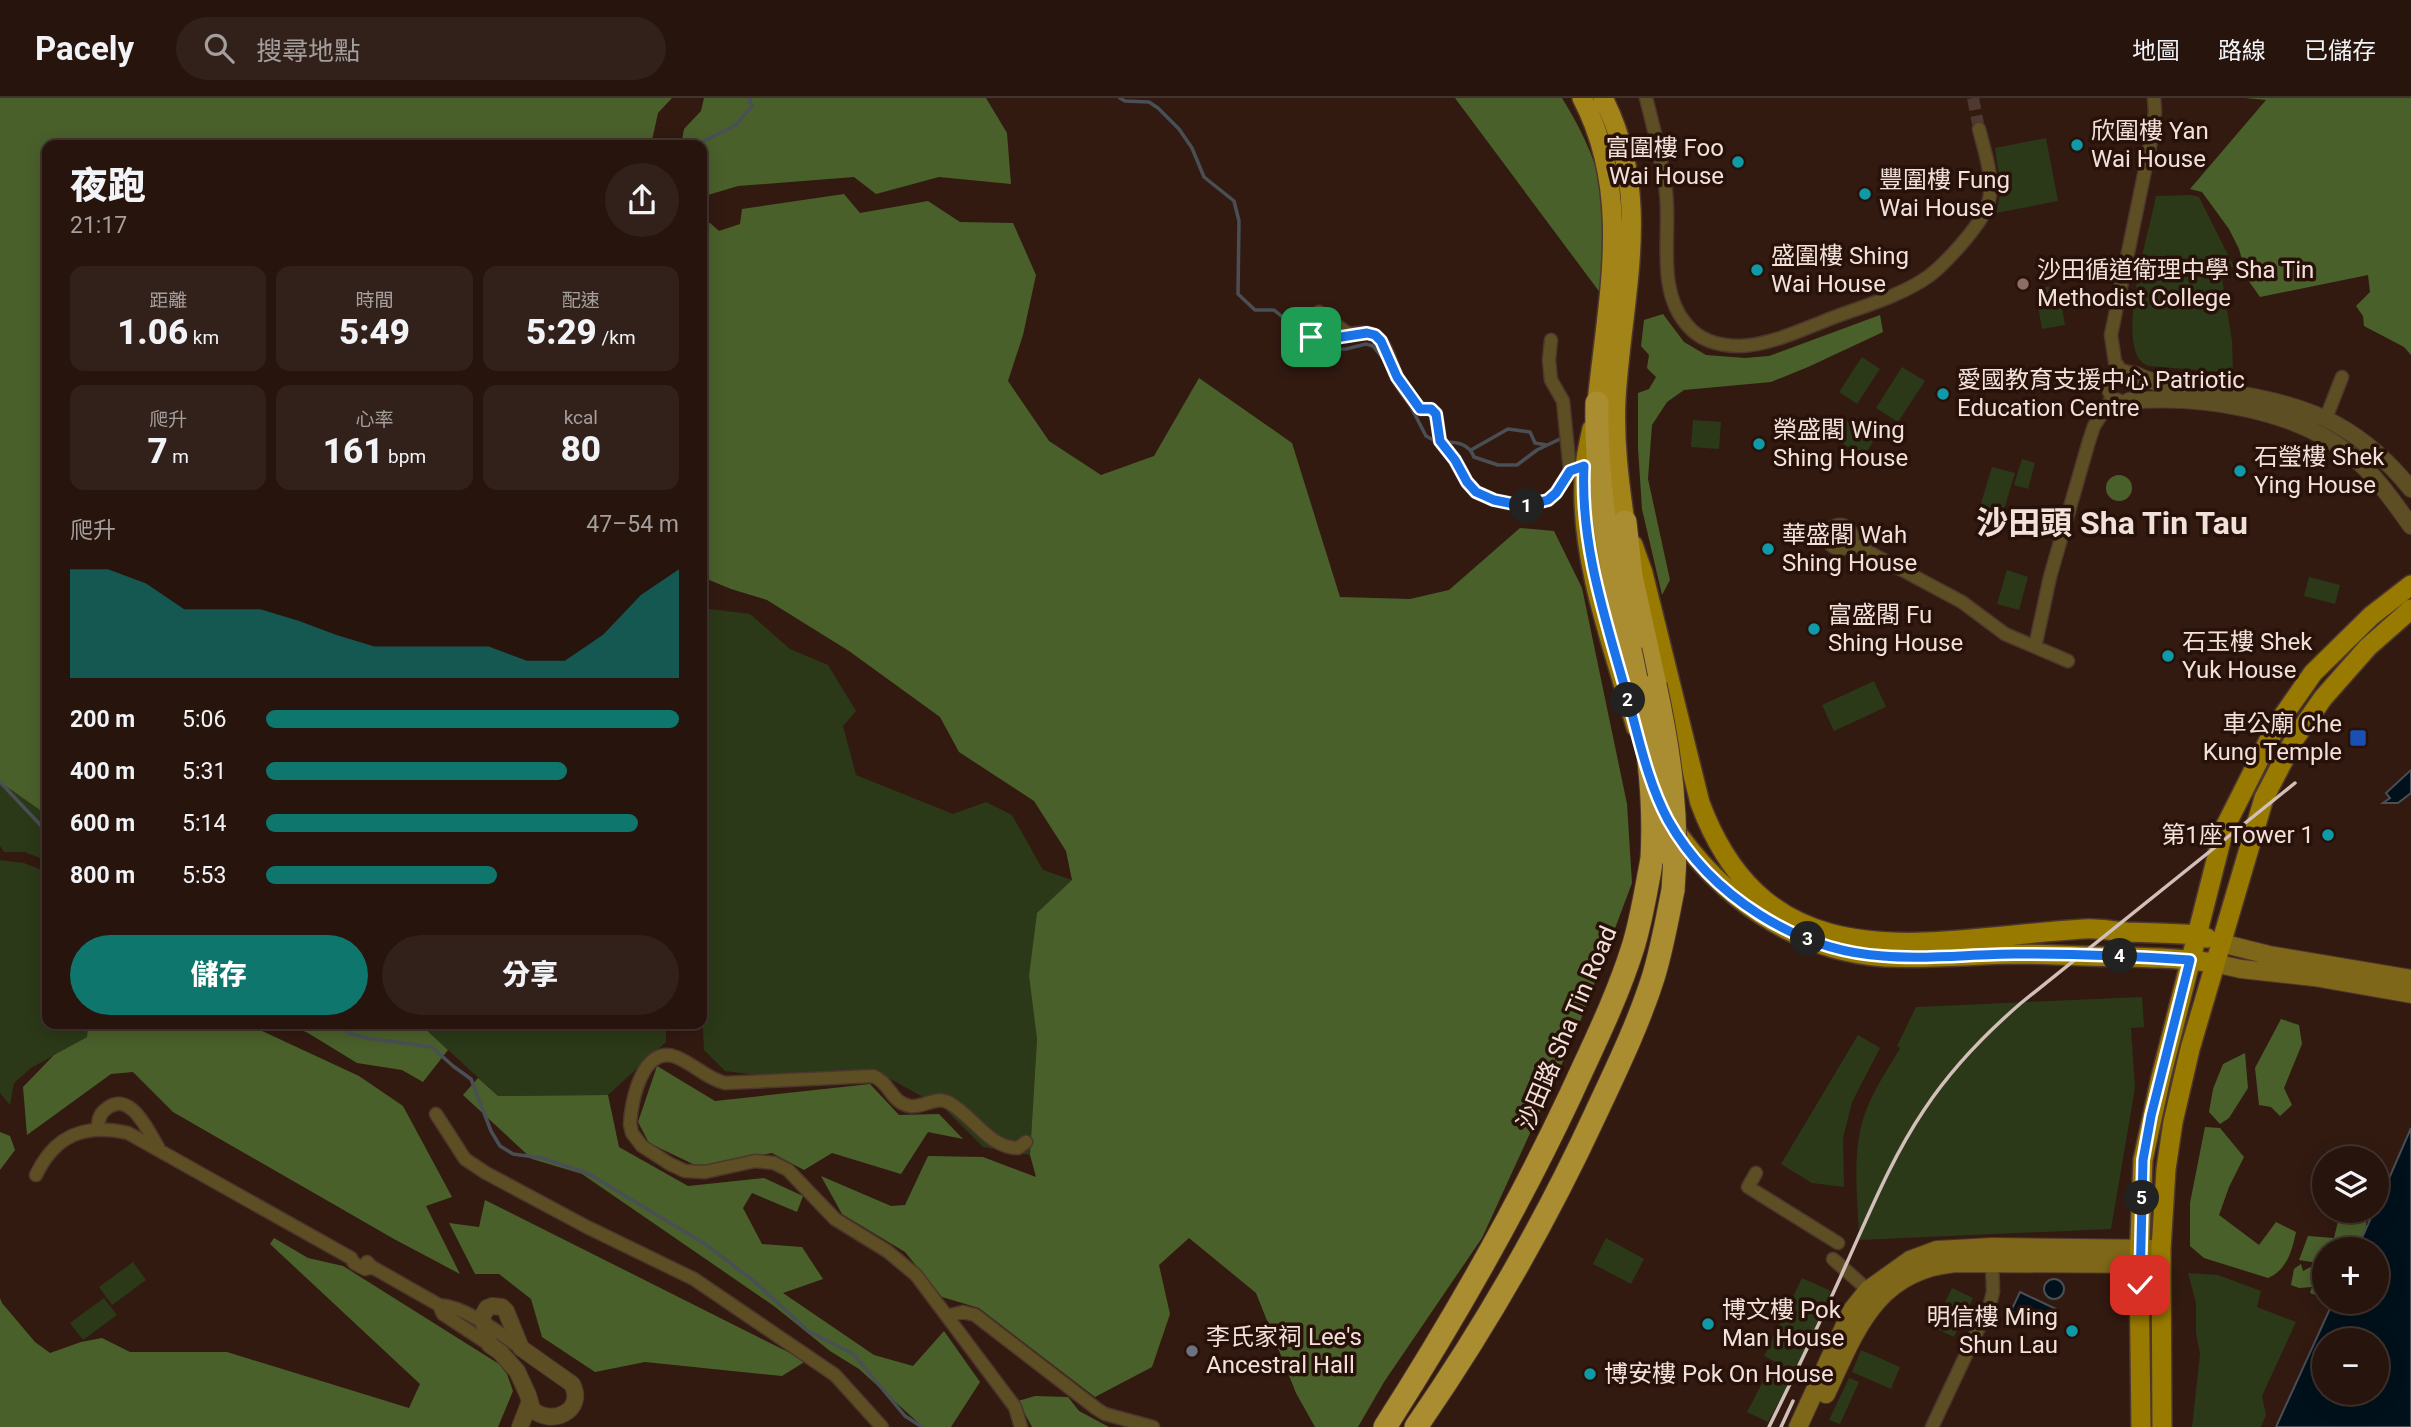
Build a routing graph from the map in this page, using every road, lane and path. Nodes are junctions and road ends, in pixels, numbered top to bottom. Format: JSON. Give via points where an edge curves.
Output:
{"nodes":[{"id":1,"x":1582,"y":98,"type":"edge"},
{"id":2,"x":1603,"y":98,"type":"edge"},
{"id":3,"x":2154,"y":98,"type":"edge"},
{"id":4,"x":1647,"y":102,"type":"edge"},
{"id":5,"x":1979,"y":129,"type":"tunnel mouth"},
{"id":6,"x":1319,"y":312,"type":"dead end"},
{"id":7,"x":1350,"y":335,"type":"junction"},
{"id":8,"x":1311,"y":337,"type":"dead end"},
{"id":9,"x":1551,"y":340,"type":"dead end"},
{"id":10,"x":2127,"y":372,"type":"junction"},
{"id":11,"x":2342,"y":377,"type":"dead end"},
{"id":12,"x":2112,"y":398,"type":"junction"},
{"id":13,"x":2129,"y":401,"type":"junction"},
{"id":14,"x":1597,"y":403,"type":"junction"},
{"id":15,"x":2326,"y":418,"type":"junction"},
{"id":16,"x":1577,"y":469,"type":"junction"},
{"id":17,"x":2411,"y":489,"type":"edge"},
{"id":18,"x":1625,"y":522,"type":"junction"},
{"id":19,"x":2411,"y":526,"type":"edge"},
{"id":20,"x":1850,"y":542,"type":"dead end"},
{"id":21,"x":2411,"y":584,"type":"edge"},
{"id":22,"x":2411,"y":608,"type":"edge"},
{"id":23,"x":2035,"y":647,"type":"junction"},
{"id":24,"x":2068,"y":661,"type":"dead end"},
{"id":25,"x":2196,"y":935,"type":"junction"},
{"id":26,"x":2221,"y":943,"type":"junction"},
{"id":27,"x":2190,"y":960,"type":"junction"},
{"id":28,"x":2214,"y":963,"type":"junction"},
{"id":29,"x":2411,"y":979,"type":"edge"},
{"id":30,"x":2411,"y":994,"type":"edge"},
{"id":31,"x":436,"y":1114,"type":"dead end"},
{"id":32,"x":99,"y":1129,"type":"junction"},
{"id":33,"x":1026,"y":1142,"type":"dead end"},
{"id":34,"x":160,"y":1150,"type":"junction"},
{"id":35,"x":1756,"y":1173,"type":"dead end"},
{"id":36,"x":36,"y":1175,"type":"dead end"},
{"id":37,"x":1838,"y":1243,"type":"dead end"},
{"id":38,"x":1992,"y":1254,"type":"junction"},
{"id":39,"x":2139,"y":1256,"type":"junction"},
{"id":40,"x":2161,"y":1256,"type":"junction"},
{"id":41,"x":1833,"y":1259,"type":"dead end"},
{"id":42,"x":1868,"y":1290,"type":"junction"},
{"id":43,"x":439,"y":1305,"type":"junction"},
{"id":44,"x":947,"y":1316,"type":"junction"},
{"id":45,"x":482,"y":1322,"type":"junction"},
{"id":46,"x":490,"y":1345,"type":"junction"},
{"id":47,"x":521,"y":1348,"type":"junction"},
{"id":48,"x":560,"y":1374,"type":"junction"},
{"id":49,"x":528,"y":1399,"type":"junction"},
{"id":50,"x":542,"y":1424,"type":"edge"},
{"id":51,"x":520,"y":1427,"type":"edge"},
{"id":52,"x":882,"y":1427,"type":"edge"},
{"id":53,"x":1021,"y":1427,"type":"edge"},
{"id":54,"x":1153,"y":1427,"type":"edge"},
{"id":55,"x":1385,"y":1427,"type":"edge"},
{"id":56,"x":1416,"y":1427,"type":"edge"},
{"id":57,"x":1798,"y":1427,"type":"edge"},
{"id":58,"x":1811,"y":1427,"type":"edge"},
{"id":59,"x":1932,"y":1427,"type":"edge"},
{"id":60,"x":2141,"y":1427,"type":"edge"},
{"id":61,"x":2162,"y":1427,"type":"edge"}],
"edges":[{"from":1,"to":14,"type":"highway","via":[[1606,160],[1614,229]]},
{"from":2,"to":18,"type":"highway","via":[[1620,143],[1632,207],[1632,257],[1616,422]]},
{"from":3,"to":10,"type":"street","via":[[2152,136],[2111,335],[2115,362]]},
{"from":4,"to":5,"type":"street","via":[[1666,191],[1671,293],[1688,327],[1726,345],[1743,346],[1797,331],[1910,287],[1942,265],[1980,219],[1990,198]]},
{"from":6,"to":7,"type":"street"},
{"from":7,"to":8,"type":"street","via":[[1322,340]]},
{"from":7,"to":16,"type":"street","via":[[1367,333],[1381,341],[1397,377],[1420,409],[1436,414],[1440,441],[1476,492],[1511,504],[1538,503],[1548,500]]},
{"from":9,"to":16,"type":"street","via":[[1551,380],[1563,401]]},
{"from":10,"to":12,"type":"street","via":[[2112,374],[2108,380]]},
{"from":10,"to":13,"type":"street","via":[[2138,380],[2139,390]]},
{"from":10,"to":15,"type":"street","via":[[2168,386],[2272,400]]},
{"from":11,"to":15,"type":"street"},
{"from":12,"to":13,"type":"street"},
{"from":12,"to":23,"type":"street","via":[[2091,434]]},
{"from":13,"to":19,"type":"street","via":[[2166,400],[2253,410],[2315,431],[2354,457]]},
{"from":14,"to":16,"type":"main road"},
{"from":14,"to":55,"type":"highway","name":"沙田路 Sha Tin Road","bridge":true,"via":[[1603,517],[1651,765],[1652,859],[1638,927],[1624,971],[1516,1206]]},
{"from":15,"to":17,"type":"street","via":[[2387,460]]},
{"from":16,"to":27,"type":"main road","via":[[1592,570],[1645,762],[1667,819],[1727,890],[1794,933],[1864,954]]},
{"from":18,"to":25,"type":"main road","via":[[1643,573],[1711,833],[1736,872],[1773,906],[1832,933],[1899,944],[2088,928]]},
{"from":18,"to":56,"type":"highway","bridge":true,"via":[[1631,576],[1673,788],[1676,831],[1672,890],[1653,980],[1546,1218],[1506,1289]]},
{"from":20,"to":23,"type":"street","via":[[1962,602],[2005,634]]},
{"from":21,"to":25,"type":"main road","via":[[2336,648],[2281,716],[2224,829]]},
{"from":22,"to":26,"type":"main road","via":[[2323,698],[2283,758],[2264,798]]},
{"from":23,"to":24,"type":"street"},
{"from":25,"to":26,"type":"main road"},
{"from":25,"to":27,"type":"main road"},
{"from":26,"to":28,"type":"main road"},
{"from":26,"to":29,"type":"main road"},
{"from":27,"to":28,"type":"main road"},
{"from":27,"to":39,"type":"main road","via":[[2143,1160]]},
{"from":28,"to":30,"type":"main road"},
{"from":28,"to":40,"type":"main road","via":[[2173,1122],[2164,1182]]},
{"from":31,"to":52,"type":"street","via":[[465,1159],[587,1227],[694,1279],[835,1375]]},
{"from":32,"to":34,"type":"street","via":[[128,1133]]},
{"from":32,"to":34,"type":"street","via":[[104,1110],[116,1104],[129,1106]]},
{"from":32,"to":36,"type":"street","via":[[63,1140],[49,1151]]},
{"from":33,"to":44,"type":"street","via":[[1018,1148],[1004,1146],[943,1100],[906,1105],[873,1076],[725,1083],[666,1055],[653,1058],[644,1069],[629,1124],[647,1150],[694,1173],[755,1161],[783,1167],[835,1219],[903,1263]]},
{"from":34,"to":43,"type":"street","via":[[354,1263],[372,1267]]},
{"from":35,"to":37,"type":"street","via":[[1748,1187]]},
{"from":38,"to":39,"type":"main road"},
{"from":38,"to":42,"type":"main road","via":[[1937,1250],[1910,1260]]},
{"from":38,"to":58,"type":"main road","via":[[1934,1265],[1887,1290],[1863,1317]]},
{"from":38,"to":59,"type":"street","via":[[1990,1304]]},
{"from":39,"to":40,"type":"main road"},
{"from":39,"to":60,"type":"main road"},
{"from":40,"to":61,"type":"main road"},
{"from":41,"to":42,"type":"street"},
{"from":42,"to":57,"type":"main road","via":[[1842,1328]]},
{"from":43,"to":45,"type":"street"},
{"from":43,"to":46,"type":"street","via":[[443,1314]]},
{"from":44,"to":53,"type":"street","via":[[1015,1407]]},
{"from":44,"to":54,"type":"street","via":[[975,1315],[1101,1412]]},
{"from":45,"to":46,"type":"street"},
{"from":45,"to":47,"type":"street"},
{"from":45,"to":47,"type":"street","via":[[487,1308],[502,1307]]},
{"from":46,"to":49,"type":"street","via":[[517,1371]]},
{"from":47,"to":48,"type":"street"},
{"from":48,"to":49,"type":"street","via":[[540,1377],[532,1384]]},
{"from":48,"to":50,"type":"street","via":[[574,1388],[575,1403],[566,1416]]},
{"from":49,"to":50,"type":"street"},
{"from":49,"to":51,"type":"street"}]}
